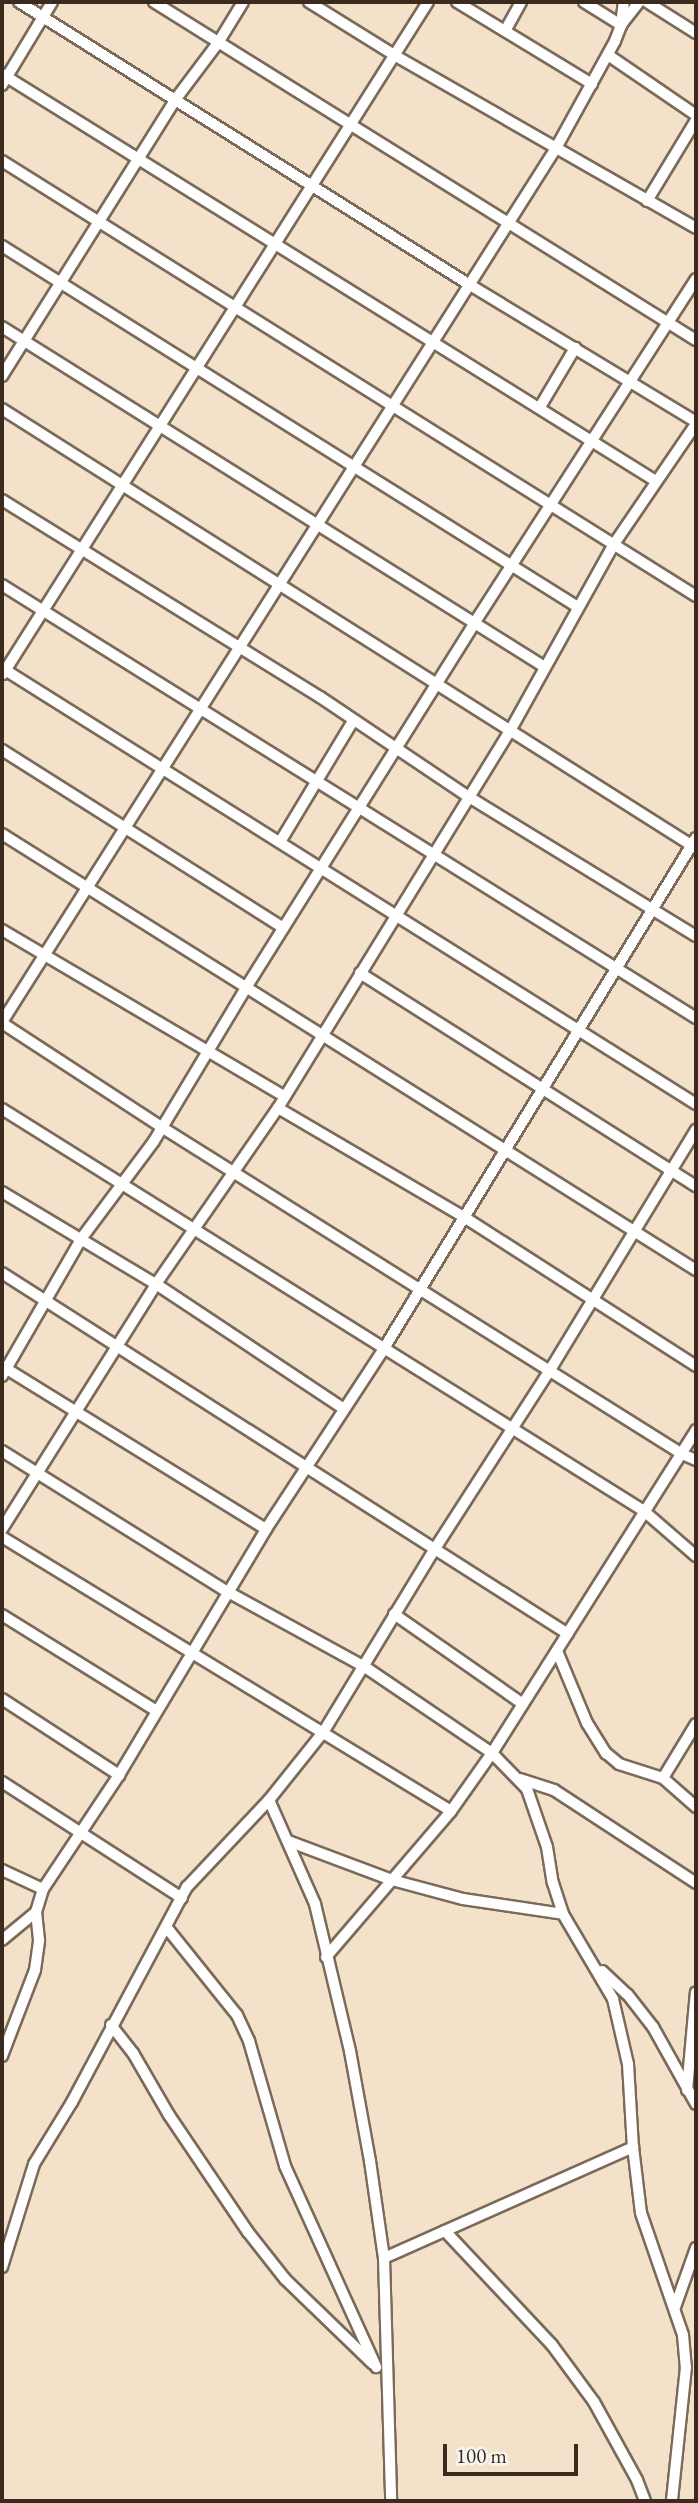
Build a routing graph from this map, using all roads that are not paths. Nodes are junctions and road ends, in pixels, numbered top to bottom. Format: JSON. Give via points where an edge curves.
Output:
{"nodes":[{"id":1,"x":19,"y":2,"type":"edge"},
{"id":2,"x":52,"y":2,"type":"edge"},
{"id":3,"x":154,"y":2,"type":"edge"},
{"id":4,"x":243,"y":2,"type":"edge"},
{"id":5,"x":309,"y":2,"type":"edge"},
{"id":6,"x":428,"y":2,"type":"edge"},
{"id":7,"x":457,"y":2,"type":"edge"},
{"id":8,"x":521,"y":2,"type":"edge"},
{"id":9,"x":584,"y":2,"type":"edge"},
{"id":10,"x":624,"y":2,"type":"edge"},
{"id":11,"x":639,"y":2,"type":"edge"},
{"id":12,"x":647,"y":2,"type":"edge"},
{"id":13,"x":42,"y":17,"type":"junction"},
{"id":14,"x":621,"y":25,"type":"junction"},
{"id":15,"x":505,"y":31,"type":"junction"},
{"id":16,"x":696,"y":33,"type":"edge"},
{"id":17,"x":218,"y":43,"type":"junction"},
{"id":18,"x":394,"y":55,"type":"junction"},
{"id":19,"x":608,"y":55,"type":"junction"},
{"id":20,"x":3,"y":78,"type":"edge"},
{"id":21,"x":592,"y":85,"type":"junction"},
{"id":22,"x":175,"y":100,"type":"junction"},
{"id":23,"x":696,"y":117,"type":"edge"},
{"id":24,"x":348,"y":125,"type":"junction"},
{"id":25,"x":556,"y":148,"type":"junction"},
{"id":26,"x":139,"y":158,"type":"junction"},
{"id":27,"x":2,"y":161,"type":"edge"},
{"id":28,"x":311,"y":185,"type":"junction"},
{"id":29,"x":646,"y":201,"type":"junction"},
{"id":30,"x":97,"y":221,"type":"junction"},
{"id":31,"x":509,"y":223,"type":"junction"},
{"id":32,"x":696,"y":228,"type":"edge"},
{"id":33,"x":274,"y":244,"type":"junction"},
{"id":34,"x":2,"y":246,"type":"edge"},
{"id":35,"x":696,"y":279,"type":"edge"},
{"id":36,"x":60,"y":283,"type":"junction"},
{"id":37,"x":470,"y":285,"type":"junction"},
{"id":38,"x":236,"y":308,"type":"junction"},
{"id":39,"x":667,"y":320,"type":"junction"},
{"id":40,"x":2,"y":327,"type":"edge"},
{"id":41,"x":432,"y":339,"type":"junction"},
{"id":42,"x":24,"y":340,"type":"junction"},
{"id":43,"x":696,"y":340,"type":"edge"},
{"id":44,"x":575,"y":348,"type":"junction"},
{"id":45,"x":198,"y":368,"type":"junction"},
{"id":46,"x":2,"y":376,"type":"edge"},
{"id":47,"x":629,"y":380,"type":"junction"},
{"id":48,"x":391,"y":404,"type":"junction"},
{"id":49,"x":540,"y":407,"type":"junction"},
{"id":50,"x":2,"y":409,"type":"edge"},
{"id":51,"x":696,"y":423,"type":"edge"},
{"id":52,"x":162,"y":425,"type":"junction"},
{"id":53,"x":592,"y":440,"type":"junction"},
{"id":54,"x":353,"y":466,"type":"junction"},
{"id":55,"x":656,"y":481,"type":"junction"},
{"id":56,"x":124,"y":485,"type":"junction"},
{"id":57,"x":2,"y":500,"type":"edge"},
{"id":58,"x":550,"y":506,"type":"junction"},
{"id":59,"x":316,"y":522,"type":"junction"},
{"id":60,"x":614,"y":544,"type":"junction"},
{"id":61,"x":82,"y":550,"type":"junction"},
{"id":62,"x":512,"y":565,"type":"junction"},
{"id":63,"x":279,"y":583,"type":"junction"},
{"id":64,"x":2,"y":585,"type":"edge"},
{"id":65,"x":696,"y":596,"type":"edge"},
{"id":66,"x":578,"y":607,"type":"junction"},
{"id":67,"x":43,"y":610,"type":"junction"},
{"id":68,"x":475,"y":622,"type":"junction"},
{"id":69,"x":239,"y":646,"type":"junction"},
{"id":70,"x":543,"y":666,"type":"junction"},
{"id":71,"x":3,"y":671,"type":"edge"},
{"id":72,"x":438,"y":684,"type":"junction"},
{"id":73,"x":202,"y":707,"type":"junction"},
{"id":74,"x":354,"y":721,"type":"junction"},
{"id":75,"x":511,"y":729,"type":"junction"},
{"id":76,"x":395,"y":749,"type":"junction"},
{"id":77,"x":2,"y":750,"type":"edge"},
{"id":78,"x":163,"y":770,"type":"junction"},
{"id":79,"x":317,"y":779,"type":"junction"},
{"id":80,"x":469,"y":797,"type":"junction"},
{"id":81,"x":360,"y":806,"type":"junction"},
{"id":82,"x":126,"y":827,"type":"junction"},
{"id":83,"x":2,"y":834,"type":"edge"},
{"id":84,"x":280,"y":842,"type":"junction"},
{"id":85,"x":695,"y":844,"type":"edge"},
{"id":86,"x":433,"y":856,"type":"junction"},
{"id":87,"x":322,"y":867,"type":"junction"},
{"id":88,"x":87,"y":888,"type":"junction"},
{"id":89,"x":653,"y":908,"type":"junction"},
{"id":90,"x":396,"y":916,"type":"junction"},
{"id":91,"x":284,"y":928,"type":"junction"},
{"id":92,"x":2,"y":930,"type":"edge"},
{"id":93,"x":696,"y":936,"type":"edge"},
{"id":94,"x":43,"y":957,"type":"junction"},
{"id":95,"x":616,"y":969,"type":"junction"},
{"id":96,"x":360,"y":973,"type":"junction"},
{"id":97,"x":247,"y":985,"type":"junction"},
{"id":98,"x":696,"y":1018,"type":"edge"},
{"id":99,"x":2,"y":1022,"type":"edge"},
{"id":100,"x":579,"y":1032,"type":"junction"},
{"id":101,"x":322,"y":1033,"type":"junction"},
{"id":102,"x":206,"y":1052,"type":"junction"},
{"id":103,"x":542,"y":1089,"type":"junction"},
{"id":104,"x":284,"y":1096,"type":"junction"},
{"id":105,"x":696,"y":1104,"type":"edge"},
{"id":106,"x":278,"y":1108,"type":"junction"},
{"id":107,"x":2,"y":1109,"type":"edge"},
{"id":108,"x":163,"y":1128,"type":"junction"},
{"id":109,"x":696,"y":1130,"type":"edge"},
{"id":110,"x":506,"y":1149,"type":"junction"},
{"id":111,"x":671,"y":1170,"type":"junction"},
{"id":112,"x":234,"y":1171,"type":"junction"},
{"id":113,"x":122,"y":1183,"type":"junction"},
{"id":114,"x":696,"y":1186,"type":"edge"},
{"id":115,"x":2,"y":1192,"type":"edge"},
{"id":116,"x":464,"y":1217,"type":"junction"},
{"id":117,"x":195,"y":1227,"type":"junction"},
{"id":118,"x":635,"y":1231,"type":"junction"},
{"id":119,"x":81,"y":1240,"type":"junction"},
{"id":120,"x":696,"y":1270,"type":"edge"},
{"id":121,"x":2,"y":1273,"type":"edge"},
{"id":122,"x":156,"y":1284,"type":"junction"},
{"id":123,"x":420,"y":1287,"type":"junction"},
{"id":124,"x":593,"y":1299,"type":"junction"},
{"id":125,"x":46,"y":1301,"type":"junction"},
{"id":126,"x":117,"y":1346,"type":"junction"},
{"id":127,"x":383,"y":1350,"type":"junction"},
{"id":128,"x":696,"y":1366,"type":"edge"},
{"id":129,"x":3,"y":1370,"type":"edge"},
{"id":130,"x":550,"y":1370,"type":"junction"},
{"id":131,"x":344,"y":1409,"type":"junction"},
{"id":132,"x":75,"y":1411,"type":"junction"},
{"id":133,"x":513,"y":1427,"type":"junction"},
{"id":134,"x":696,"y":1430,"type":"edge"},
{"id":135,"x":2,"y":1451,"type":"edge"},
{"id":136,"x":682,"y":1454,"type":"junction"},
{"id":137,"x":696,"y":1460,"type":"edge"},
{"id":138,"x":305,"y":1469,"type":"junction"},
{"id":139,"x":36,"y":1473,"type":"junction"},
{"id":140,"x":644,"y":1511,"type":"junction"},
{"id":141,"x":2,"y":1529,"type":"edge"},
{"id":142,"x":266,"y":1529,"type":"junction"},
{"id":143,"x":2,"y":1537,"type":"edge"},
{"id":144,"x":434,"y":1550,"type":"junction"},
{"id":145,"x":696,"y":1556,"type":"edge"},
{"id":146,"x":228,"y":1592,"type":"junction"},
{"id":147,"x":394,"y":1614,"type":"junction"},
{"id":148,"x":2,"y":1615,"type":"edge"},
{"id":149,"x":568,"y":1634,"type":"junction"},
{"id":150,"x":193,"y":1650,"type":"junction"},
{"id":151,"x":557,"y":1651,"type":"junction"},
{"id":152,"x":365,"y":1667,"type":"junction"},
{"id":153,"x":2,"y":1699,"type":"edge"},
{"id":154,"x":523,"y":1704,"type":"junction"},
{"id":155,"x":157,"y":1711,"type":"junction"},
{"id":156,"x":696,"y":1724,"type":"edge"},
{"id":157,"x":324,"y":1731,"type":"junction"},
{"id":158,"x":492,"y":1753,"type":"junction"},
{"id":159,"x":119,"y":1774,"type":"junction"},
{"id":160,"x":520,"y":1779,"type":"junction"},
{"id":161,"x":663,"y":1779,"type":"junction"},
{"id":162,"x":2,"y":1782,"type":"edge"},
{"id":163,"x":269,"y":1800,"type":"junction"},
{"id":164,"x":696,"y":1807,"type":"edge"},
{"id":165,"x":451,"y":1811,"type":"junction"},
{"id":166,"x":80,"y":1833,"type":"junction"},
{"id":167,"x":288,"y":1841,"type":"junction"},
{"id":168,"x":2,"y":1870,"type":"edge"},
{"id":169,"x":392,"y":1880,"type":"junction"},
{"id":170,"x":696,"y":1882,"type":"edge"},
{"id":171,"x":43,"y":1889,"type":"junction"},
{"id":172,"x":182,"y":1898,"type":"junction"},
{"id":173,"x":36,"y":1912,"type":"junction"},
{"id":174,"x":563,"y":1914,"type":"junction"},
{"id":175,"x":167,"y":1928,"type":"junction"},
{"id":176,"x":2,"y":1940,"type":"edge"},
{"id":177,"x":326,"y":1956,"type":"junction"},
{"id":178,"x":593,"y":1962,"type":"junction"},
{"id":179,"x":696,"y":1992,"type":"edge"},
{"id":180,"x":111,"y":2025,"type":"junction"},
{"id":181,"x":2,"y":2056,"type":"edge"},
{"id":182,"x":687,"y":2090,"type":"junction"},
{"id":183,"x":696,"y":2104,"type":"edge"},
{"id":184,"x":633,"y":2147,"type":"junction"},
{"id":185,"x":446,"y":2231,"type":"junction"},
{"id":186,"x":696,"y":2248,"type":"edge"},
{"id":187,"x":384,"y":2258,"type":"junction"},
{"id":188,"x":2,"y":2266,"type":"edge"},
{"id":189,"x":675,"y":2307,"type":"junction"},
{"id":190,"x":376,"y":2367,"type":"junction"},
{"id":191,"x":388,"y":2378,"type":"junction"},
{"id":192,"x":391,"y":2501,"type":"edge"},
{"id":193,"x":645,"y":2501,"type":"edge"},
{"id":194,"x":672,"y":2501,"type":"edge"}],
"edges":[{"from":1,"to":13,"type":"street"},
{"from":2,"to":13,"type":"street"},
{"from":3,"to":17,"type":"street"},
{"from":4,"to":17,"type":"street"},
{"from":5,"to":18,"type":"street"},
{"from":6,"to":18,"type":"street"},
{"from":7,"to":15,"type":"street"},
{"from":8,"to":15,"type":"street"},
{"from":9,"to":14,"type":"street"},
{"from":10,"to":14,"type":"street"},
{"from":11,"to":14,"type":"street"},
{"from":12,"to":16,"type":"street"},
{"from":13,"to":20,"type":"street"},
{"from":13,"to":22,"type":"street"},
{"from":14,"to":19,"type":"street"},
{"from":15,"to":21,"type":"street"},
{"from":17,"to":22,"type":"street"},
{"from":17,"to":24,"type":"street"},
{"from":18,"to":24,"type":"street"},
{"from":18,"to":25,"type":"street"},
{"from":19,"to":21,"type":"street"},
{"from":19,"to":23,"type":"street"},
{"from":20,"to":26,"type":"street"},
{"from":21,"to":25,"type":"street"},
{"from":22,"to":26,"type":"street"},
{"from":22,"to":28,"type":"street"},
{"from":23,"to":29,"type":"street"},
{"from":24,"to":28,"type":"street"},
{"from":24,"to":31,"type":"street"},
{"from":25,"to":29,"type":"street"},
{"from":25,"to":31,"type":"street"},
{"from":26,"to":30,"type":"street"},
{"from":26,"to":33,"type":"street"},
{"from":27,"to":30,"type":"street"},
{"from":28,"to":33,"type":"street"},
{"from":28,"to":37,"type":"street"},
{"from":29,"to":32,"type":"street"},
{"from":30,"to":36,"type":"street"},
{"from":30,"to":38,"type":"street"},
{"from":31,"to":37,"type":"street"},
{"from":31,"to":39,"type":"street"},
{"from":33,"to":38,"type":"street"},
{"from":33,"to":41,"type":"street"},
{"from":34,"to":36,"type":"street"},
{"from":35,"to":39,"type":"street"},
{"from":36,"to":42,"type":"street"},
{"from":36,"to":45,"type":"street"},
{"from":37,"to":41,"type":"street"},
{"from":37,"to":44,"type":"street"},
{"from":38,"to":45,"type":"street"},
{"from":38,"to":48,"type":"street"},
{"from":39,"to":43,"type":"street"},
{"from":39,"to":47,"type":"street"},
{"from":40,"to":42,"type":"street"},
{"from":41,"to":48,"type":"street"},
{"from":41,"to":49,"type":"street"},
{"from":42,"to":46,"type":"street"},
{"from":42,"to":52,"type":"street"},
{"from":44,"to":47,"type":"street"},
{"from":44,"to":49,"type":"street"},
{"from":45,"to":52,"type":"street"},
{"from":45,"to":54,"type":"street"},
{"from":47,"to":51,"type":"street"},
{"from":47,"to":53,"type":"street"},
{"from":48,"to":54,"type":"street"},
{"from":48,"to":58,"type":"street"},
{"from":49,"to":53,"type":"street"},
{"from":50,"to":56,"type":"street"},
{"from":51,"to":55,"type":"street"},
{"from":52,"to":56,"type":"street"},
{"from":52,"to":59,"type":"street"},
{"from":53,"to":55,"type":"street"},
{"from":53,"to":58,"type":"street"},
{"from":54,"to":59,"type":"street"},
{"from":54,"to":62,"type":"street"},
{"from":55,"to":60,"type":"street"},
{"from":56,"to":61,"type":"street"},
{"from":56,"to":63,"type":"street"},
{"from":57,"to":61,"type":"street"},
{"from":58,"to":60,"type":"street"},
{"from":58,"to":62,"type":"street"},
{"from":59,"to":63,"type":"street"},
{"from":59,"to":68,"type":"street"},
{"from":60,"to":65,"type":"street"},
{"from":60,"to":66,"type":"street"},
{"from":61,"to":67,"type":"street"},
{"from":61,"to":69,"type":"street"},
{"from":62,"to":66,"type":"street"},
{"from":62,"to":68,"type":"street"},
{"from":63,"to":69,"type":"street"},
{"from":63,"to":72,"type":"street"},
{"from":64,"to":67,"type":"street"},
{"from":66,"to":70,"type":"street"},
{"from":67,"to":71,"type":"street"},
{"from":67,"to":73,"type":"street"},
{"from":68,"to":70,"type":"street"},
{"from":68,"to":72,"type":"street"},
{"from":69,"to":73,"type":"street"},
{"from":69,"to":74,"type":"street"},
{"from":70,"to":75,"type":"street"},
{"from":71,"to":78,"type":"street"},
{"from":72,"to":75,"type":"street"},
{"from":72,"to":76,"type":"street"},
{"from":73,"to":78,"type":"street"},
{"from":73,"to":79,"type":"street"},
{"from":74,"to":76,"type":"street"},
{"from":74,"to":79,"type":"street"},
{"from":75,"to":80,"type":"street"},
{"from":75,"to":85,"type":"street"},
{"from":76,"to":80,"type":"street"},
{"from":76,"to":81,"type":"street"},
{"from":77,"to":82,"type":"street"},
{"from":78,"to":82,"type":"street"},
{"from":78,"to":84,"type":"street"},
{"from":79,"to":81,"type":"street"},
{"from":79,"to":84,"type":"street"},
{"from":80,"to":86,"type":"street"},
{"from":80,"to":89,"type":"street"},
{"from":81,"to":86,"type":"street"},
{"from":81,"to":87,"type":"street"},
{"from":82,"to":88,"type":"street"},
{"from":82,"to":91,"type":"street"},
{"from":83,"to":88,"type":"street"},
{"from":84,"to":87,"type":"street"},
{"from":85,"to":89,"type":"street"},
{"from":86,"to":90,"type":"street"},
{"from":86,"to":95,"type":"street"},
{"from":87,"to":90,"type":"street"},
{"from":87,"to":91,"type":"street"},
{"from":88,"to":94,"type":"street"},
{"from":88,"to":97,"type":"street"},
{"from":89,"to":93,"type":"street"},
{"from":89,"to":95,"type":"street"},
{"from":90,"to":96,"type":"street"},
{"from":90,"to":100,"type":"street"},
{"from":91,"to":97,"type":"street"},
{"from":92,"to":94,"type":"street"},
{"from":94,"to":99,"type":"street"},
{"from":94,"to":102,"type":"street"},
{"from":95,"to":98,"type":"street"},
{"from":95,"to":100,"type":"street"},
{"from":96,"to":101,"type":"street"},
{"from":96,"to":103,"type":"street"},
{"from":97,"to":101,"type":"street"},
{"from":97,"to":102,"type":"street"},
{"from":99,"to":108,"type":"street"},
{"from":100,"to":103,"type":"street"},
{"from":100,"to":105,"type":"street"},
{"from":101,"to":104,"type":"street"},
{"from":101,"to":110,"type":"street"},
{"from":102,"to":104,"type":"street"},
{"from":102,"to":108,"type":"street"},
{"from":103,"to":110,"type":"street"},
{"from":103,"to":111,"type":"street"},
{"from":104,"to":106,"type":"street"},
{"from":106,"to":112,"type":"street"},
{"from":106,"to":116,"type":"street"},
{"from":107,"to":113,"type":"street"},
{"from":108,"to":112,"type":"street"},
{"from":108,"to":113,"type":"street"},
{"from":109,"to":111,"type":"street"},
{"from":110,"to":116,"type":"street"},
{"from":110,"to":118,"type":"street"},
{"from":111,"to":114,"type":"street"},
{"from":111,"to":118,"type":"street"},
{"from":112,"to":117,"type":"street"},
{"from":112,"to":123,"type":"street"},
{"from":113,"to":117,"type":"street"},
{"from":113,"to":119,"type":"street"},
{"from":115,"to":119,"type":"street"},
{"from":116,"to":123,"type":"street"},
{"from":116,"to":124,"type":"street"},
{"from":117,"to":122,"type":"street"},
{"from":117,"to":127,"type":"street"},
{"from":118,"to":120,"type":"street"},
{"from":118,"to":124,"type":"street"},
{"from":119,"to":122,"type":"street"},
{"from":119,"to":125,"type":"street"},
{"from":121,"to":125,"type":"street"},
{"from":122,"to":126,"type":"street"},
{"from":122,"to":131,"type":"street"},
{"from":123,"to":127,"type":"street"},
{"from":123,"to":130,"type":"street"},
{"from":124,"to":128,"type":"street"},
{"from":124,"to":130,"type":"street"},
{"from":125,"to":126,"type":"street"},
{"from":125,"to":129,"type":"street"},
{"from":126,"to":132,"type":"street"},
{"from":126,"to":138,"type":"street"},
{"from":127,"to":131,"type":"street"},
{"from":127,"to":133,"type":"street"},
{"from":129,"to":132,"type":"street"},
{"from":130,"to":133,"type":"street"},
{"from":130,"to":136,"type":"street"},
{"from":131,"to":138,"type":"street"},
{"from":132,"to":139,"type":"street"},
{"from":132,"to":142,"type":"street"},
{"from":133,"to":140,"type":"street"},
{"from":133,"to":144,"type":"street"},
{"from":134,"to":136,"type":"street"},
{"from":135,"to":139,"type":"street"},
{"from":136,"to":137,"type":"street"},
{"from":136,"to":140,"type":"street"},
{"from":138,"to":142,"type":"street"},
{"from":138,"to":144,"type":"street"},
{"from":139,"to":141,"type":"street"},
{"from":139,"to":146,"type":"street"},
{"from":140,"to":145,"type":"street"},
{"from":140,"to":149,"type":"street"},
{"from":142,"to":146,"type":"street"},
{"from":143,"to":150,"type":"street"},
{"from":144,"to":147,"type":"street"},
{"from":144,"to":149,"type":"street"},
{"from":146,"to":150,"type":"street"},
{"from":146,"to":152,"type":"street"},
{"from":147,"to":152,"type":"street"},
{"from":147,"to":154,"type":"street"},
{"from":148,"to":155,"type":"street"},
{"from":149,"to":151,"type":"street"},
{"from":150,"to":155,"type":"street"},
{"from":150,"to":157,"type":"street"},
{"from":151,"to":154,"type":"street"},
{"from":151,"to":161,"type":"street","via":[[587,1723],[606,1753],[619,1764]]},
{"from":152,"to":157,"type":"street"},
{"from":152,"to":158,"type":"street"},
{"from":153,"to":159,"type":"street"},
{"from":154,"to":158,"type":"street"},
{"from":155,"to":159,"type":"street"},
{"from":156,"to":161,"type":"street"},
{"from":157,"to":163,"type":"street"},
{"from":157,"to":165,"type":"street"},
{"from":158,"to":160,"type":"street"},
{"from":158,"to":165,"type":"street"},
{"from":159,"to":166,"type":"street"},
{"from":160,"to":170,"type":"street","via":[[554,1790]]},
{"from":160,"to":174,"type":"street","via":[[533,1800]]},
{"from":161,"to":164,"type":"street"},
{"from":162,"to":166,"type":"street"},
{"from":163,"to":167,"type":"street"},
{"from":163,"to":172,"type":"street","via":[[194,1877]]},
{"from":165,"to":169,"type":"street"},
{"from":166,"to":171,"type":"street"},
{"from":166,"to":172,"type":"street"},
{"from":167,"to":169,"type":"street"},
{"from":167,"to":177,"type":"street","via":[[315,1904]]},
{"from":168,"to":171,"type":"street"},
{"from":169,"to":174,"type":"street","via":[[463,1899]]},
{"from":169,"to":177,"type":"street"},
{"from":171,"to":173,"type":"street"},
{"from":172,"to":175,"type":"street"},
{"from":173,"to":176,"type":"street"},
{"from":173,"to":181,"type":"street","via":[[35,1970]]},
{"from":174,"to":178,"type":"street"},
{"from":175,"to":180,"type":"street"},
{"from":175,"to":190,"type":"street","via":[[216,1986],[245,2032],[285,2166]]},
{"from":177,"to":187,"type":"street","via":[[350,2052]]},
{"from":178,"to":182,"type":"street","via":[[653,2027]]},
{"from":178,"to":184,"type":"street","via":[[612,1998],[621,2029]]},
{"from":179,"to":182,"type":"street"},
{"from":180,"to":188,"type":"street","via":[[34,2164]]},
{"from":180,"to":190,"type":"street","via":[[248,2232],[319,2315]]},
{"from":182,"to":183,"type":"street"},
{"from":184,"to":185,"type":"street"},
{"from":184,"to":189,"type":"street","via":[[641,2213]]},
{"from":185,"to":187,"type":"street"},
{"from":185,"to":193,"type":"street","via":[[552,2345],[594,2402]]},
{"from":186,"to":189,"type":"street"},
{"from":187,"to":191,"type":"street"},
{"from":189,"to":194,"type":"street","via":[[686,2367]]},
{"from":190,"to":191,"type":"street"},
{"from":191,"to":192,"type":"street"}]}
